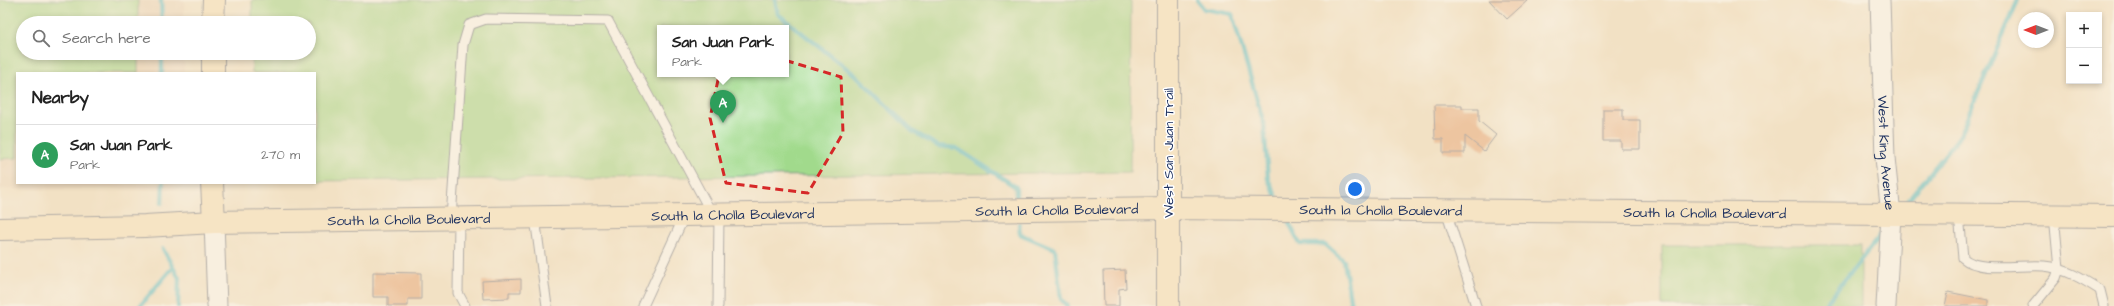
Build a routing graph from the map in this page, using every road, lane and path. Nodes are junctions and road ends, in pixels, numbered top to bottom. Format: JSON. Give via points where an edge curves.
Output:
{"nodes":[{"id":1,"x":214,"y":0,"type":"edge"},
{"id":2,"x":1168,"y":0,"type":"edge"},
{"id":3,"x":1880,"y":0,"type":"edge"},
{"id":4,"x":213,"y":16,"type":"edge"},
{"id":5,"x":213,"y":60,"type":"edge"},
{"id":6,"x":213,"y":72,"type":"edge"},
{"id":7,"x":212,"y":184,"type":"edge"},
{"id":8,"x":1168,"y":208,"type":"junction"},
{"id":9,"x":1446,"y":211,"type":"junction"},
{"id":10,"x":715,"y":214,"type":"junction"},
{"id":11,"x":685,"y":215,"type":"junction"},
{"id":12,"x":1891,"y":215,"type":"junction"},
{"id":13,"x":1959,"y":215,"type":"junction"},
{"id":14,"x":2054,"y":215,"type":"junction"},
{"id":15,"x":2114,"y":216,"type":"edge"},
{"id":16,"x":455,"y":218,"type":"junction"},
{"id":17,"x":535,"y":218,"type":"junction"},
{"id":18,"x":214,"y":222,"type":"junction"},
{"id":19,"x":0,"y":229,"type":"edge"},
{"id":20,"x":2059,"y":269,"type":"junction"},
{"id":21,"x":217,"y":306,"type":"edge"},
{"id":22,"x":465,"y":306,"type":"edge"},
{"id":23,"x":547,"y":306,"type":"edge"},
{"id":24,"x":643,"y":306,"type":"edge"},
{"id":25,"x":718,"y":306,"type":"edge"},
{"id":26,"x":1168,"y":306,"type":"edge"},
{"id":27,"x":1476,"y":306,"type":"edge"},
{"id":28,"x":1886,"y":306,"type":"edge"},
{"id":29,"x":2033,"y":306,"type":"edge"},
{"id":30,"x":2104,"y":306,"type":"edge"}],
"edges":[{"from":1,"to":4,"type":"main road"},
{"from":2,"to":8,"type":"main road","name":"West San Juan Trail"},
{"from":3,"to":12,"type":"street","name":"West King Avenue","via":[[1885,158]]},
{"from":5,"to":6,"type":"main road"},
{"from":7,"to":18,"type":"main road"},
{"from":8,"to":9,"type":"main road","name":"South la Cholla Boulevard"},
{"from":8,"to":10,"type":"main road","name":"South la Cholla Boulevard"},
{"from":8,"to":26,"type":"main road","name":"West San Juan Trail"},
{"from":9,"to":12,"type":"main road","name":"South la Cholla Boulevard"},
{"from":9,"to":27,"type":"lane"},
{"from":10,"to":11,"type":"main road","name":"South la Cholla Boulevard"},
{"from":10,"to":16,"type":"lane","via":[[608,22],[486,19],[469,26],[463,45]]},
{"from":10,"to":25,"type":"lane"},
{"from":11,"to":17,"type":"main road","name":"South la Cholla Boulevard"},
{"from":11,"to":24,"type":"lane"},
{"from":12,"to":13,"type":"main road","name":"South la Cholla Boulevard"},
{"from":12,"to":28,"type":"street","name":"West King Avenue"},
{"from":13,"to":14,"type":"main road","name":"South la Cholla Boulevard"},
{"from":13,"to":20,"type":"lane","via":[[1963,258],[1969,263],[1980,266],[2044,266]]},
{"from":14,"to":15,"type":"main road","name":"South la Cholla Boulevard"},
{"from":14,"to":20,"type":"lane"},
{"from":16,"to":17,"type":"main road","name":"South la Cholla Boulevard"},
{"from":16,"to":18,"type":"main road","name":"South la Cholla Boulevard"},
{"from":16,"to":22,"type":"lane","via":[[458,293]]},
{"from":17,"to":23,"type":"lane"},
{"from":18,"to":19,"type":"main road","name":"South la Cholla Boulevard"},
{"from":18,"to":21,"type":"street"},
{"from":20,"to":29,"type":"lane","via":[[2056,278]]},
{"from":20,"to":30,"type":"lane","via":[[2100,290]]}]}
